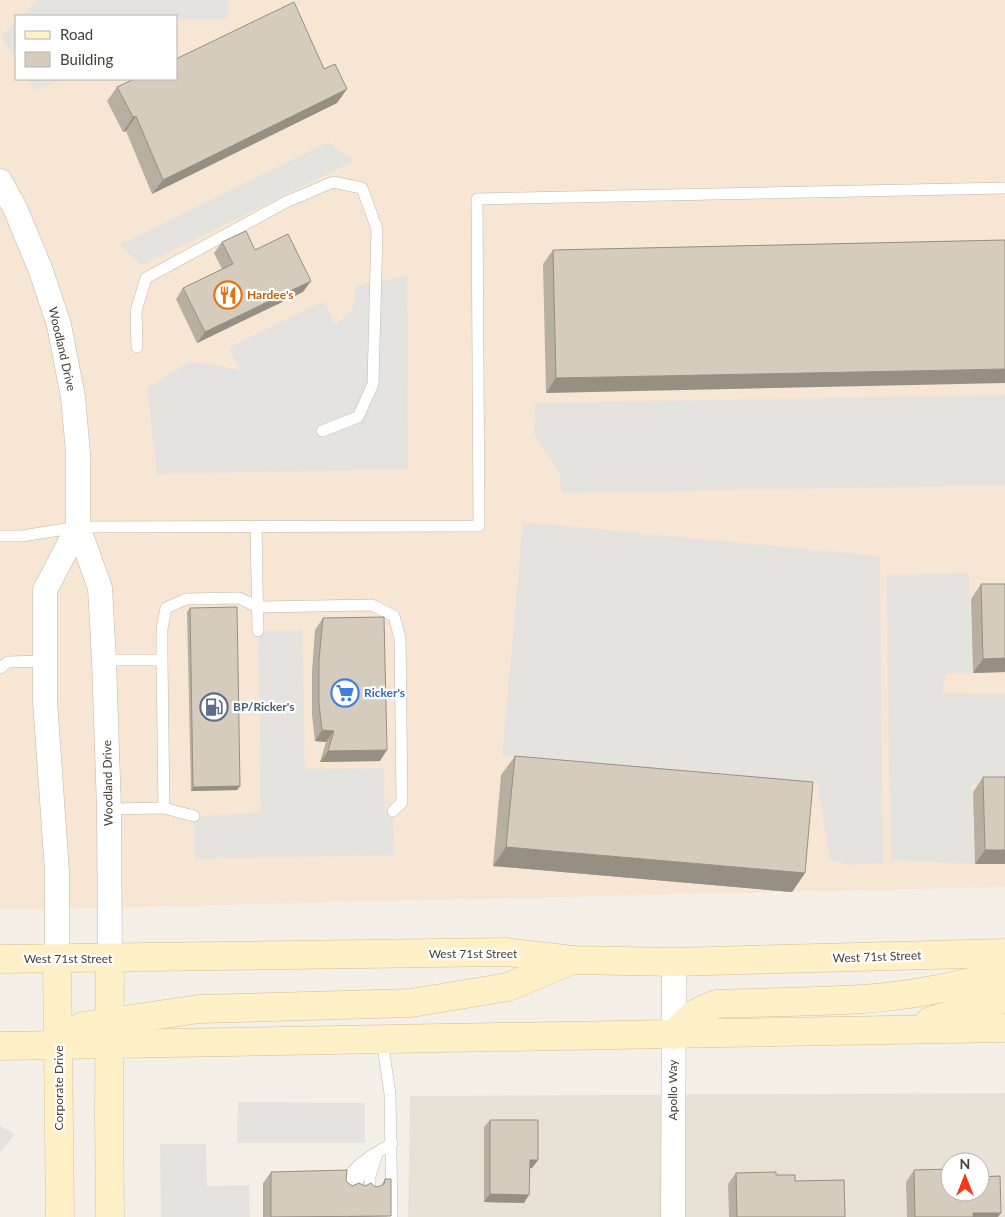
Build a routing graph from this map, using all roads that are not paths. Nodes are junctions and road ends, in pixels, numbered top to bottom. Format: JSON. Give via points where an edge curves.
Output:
{"nodes":[{"id":1,"x":1005,"y":188,"type":"edge"},
{"id":2,"x":3,"y":193,"type":"edge"},
{"id":3,"x":137,"y":347,"type":"dead end"},
{"id":4,"x":322,"y":430,"type":"dead end"},
{"id":5,"x":78,"y":527,"type":"junction"},
{"id":6,"x":256,"y":527,"type":"junction"},
{"id":7,"x":0,"y":536,"type":"edge"},
{"id":8,"x":258,"y":607,"type":"junction"},
{"id":9,"x":258,"y":630,"type":"dead end"},
{"id":10,"x":104,"y":660,"type":"junction"},
{"id":11,"x":162,"y":660,"type":"junction"},
{"id":12,"x":44,"y":662,"type":"junction"},
{"id":13,"x":0,"y":668,"type":"edge"},
{"id":14,"x":164,"y":808,"type":"junction"},
{"id":15,"x":109,"y":809,"type":"junction"},
{"id":16,"x":393,"y":811,"type":"dead end"},
{"id":17,"x":194,"y":816,"type":"dead end"},
{"id":18,"x":1005,"y":953,"type":"edge"},
{"id":19,"x":110,"y":958,"type":"junction"},
{"id":20,"x":0,"y":959,"type":"edge"},
{"id":21,"x":57,"y":959,"type":"junction"},
{"id":22,"x":572,"y":960,"type":"junction"},
{"id":23,"x":674,"y":962,"type":"junction"},
{"id":24,"x":1005,"y":973,"type":"edge"},
{"id":25,"x":1005,"y":999,"type":"edge"},
{"id":26,"x":1005,"y":1028,"type":"edge"},
{"id":27,"x":900,"y":1030,"type":"junction"},
{"id":28,"x":109,"y":1033,"type":"junction"},
{"id":29,"x":674,"y":1035,"type":"junction"},
{"id":30,"x":382,"y":1040,"type":"junction"},
{"id":31,"x":59,"y":1045,"type":"junction"},
{"id":32,"x":0,"y":1046,"type":"edge"},
{"id":33,"x":392,"y":1143,"type":"junction"},
{"id":34,"x":377,"y":1153,"type":"junction"},
{"id":35,"x":351,"y":1190,"type":"edge"},
{"id":36,"x":370,"y":1191,"type":"edge"},
{"id":37,"x":60,"y":1217,"type":"edge"},
{"id":38,"x":110,"y":1217,"type":"edge"},
{"id":39,"x":392,"y":1217,"type":"edge"},
{"id":40,"x":673,"y":1217,"type":"edge"}],
"edges":[{"from":1,"to":6,"type":"lane","via":[[477,199],[479,526]]},
{"from":2,"to":5,"type":"street","name":"Woodland Drive","via":[[26,233],[59,325],[71,382],[78,454]]},
{"from":3,"to":4,"type":"lane","via":[[136,311],[146,278],[286,202],[334,182],[362,188],[377,228],[373,384],[358,417]]},
{"from":5,"to":6,"type":"lane"},
{"from":5,"to":7,"type":"lane","via":[[22,536]]},
{"from":5,"to":10,"type":"street","name":"Woodland Drive","via":[[100,588]]},
{"from":5,"to":12,"type":"street","name":"Woodland Drive","via":[[44,590]]},
{"from":6,"to":8,"type":"lane"},
{"from":8,"to":9,"type":"lane"},
{"from":8,"to":11,"type":"lane","via":[[239,598],[230,598],[186,599],[166,608]]},
{"from":8,"to":16,"type":"lane","via":[[372,605],[394,616],[400,638],[402,802]]},
{"from":10,"to":11,"type":"lane"},
{"from":10,"to":15,"type":"street","name":"Woodland Drive"},
{"from":11,"to":14,"type":"lane"},
{"from":12,"to":13,"type":"lane","via":[[8,662]]},
{"from":12,"to":21,"type":"street","name":"Woodland Drive","via":[[57,872]]},
{"from":14,"to":15,"type":"lane"},
{"from":14,"to":17,"type":"lane"},
{"from":15,"to":19,"type":"street","name":"Woodland Drive"},
{"from":18,"to":23,"type":"main road","name":"West 71st Street"},
{"from":19,"to":21,"type":"main road","name":"West 71st Street"},
{"from":19,"to":22,"type":"main road","name":"West 71st Street","via":[[506,952]]},
{"from":19,"to":28,"type":"main road","name":"Woodland Drive"},
{"from":20,"to":21,"type":"main road","name":"West 71st Street"},
{"from":21,"to":31,"type":"main road","name":"Corporate Drive"},
{"from":22,"to":23,"type":"main road","name":"West 71st Street"},
{"from":22,"to":28,"type":"main road","via":[[508,987],[411,1003],[199,1009]]},
{"from":23,"to":29,"type":"street","name":"Apollo Way"},
{"from":24,"to":29,"type":"main road","via":[[919,992],[864,999],[717,1004],[690,1016]]},
{"from":25,"to":27,"type":"main road"},
{"from":26,"to":27,"type":"main road"},
{"from":27,"to":29,"type":"main road"},
{"from":28,"to":30,"type":"main road"},
{"from":28,"to":31,"type":"main road"},
{"from":28,"to":38,"type":"main road"},
{"from":29,"to":30,"type":"main road"},
{"from":29,"to":40,"type":"street","name":"Apollo Way"},
{"from":30,"to":33,"type":"lane","via":[[390,1094]]},
{"from":31,"to":32,"type":"main road"},
{"from":31,"to":37,"type":"main road","name":"Corporate Drive"},
{"from":33,"to":34,"type":"lane"},
{"from":33,"to":39,"type":"lane"},
{"from":34,"to":35,"type":"lane","via":[[351,1171],[345,1182]]},
{"from":34,"to":36,"type":"lane","via":[[370,1176]]}]}
